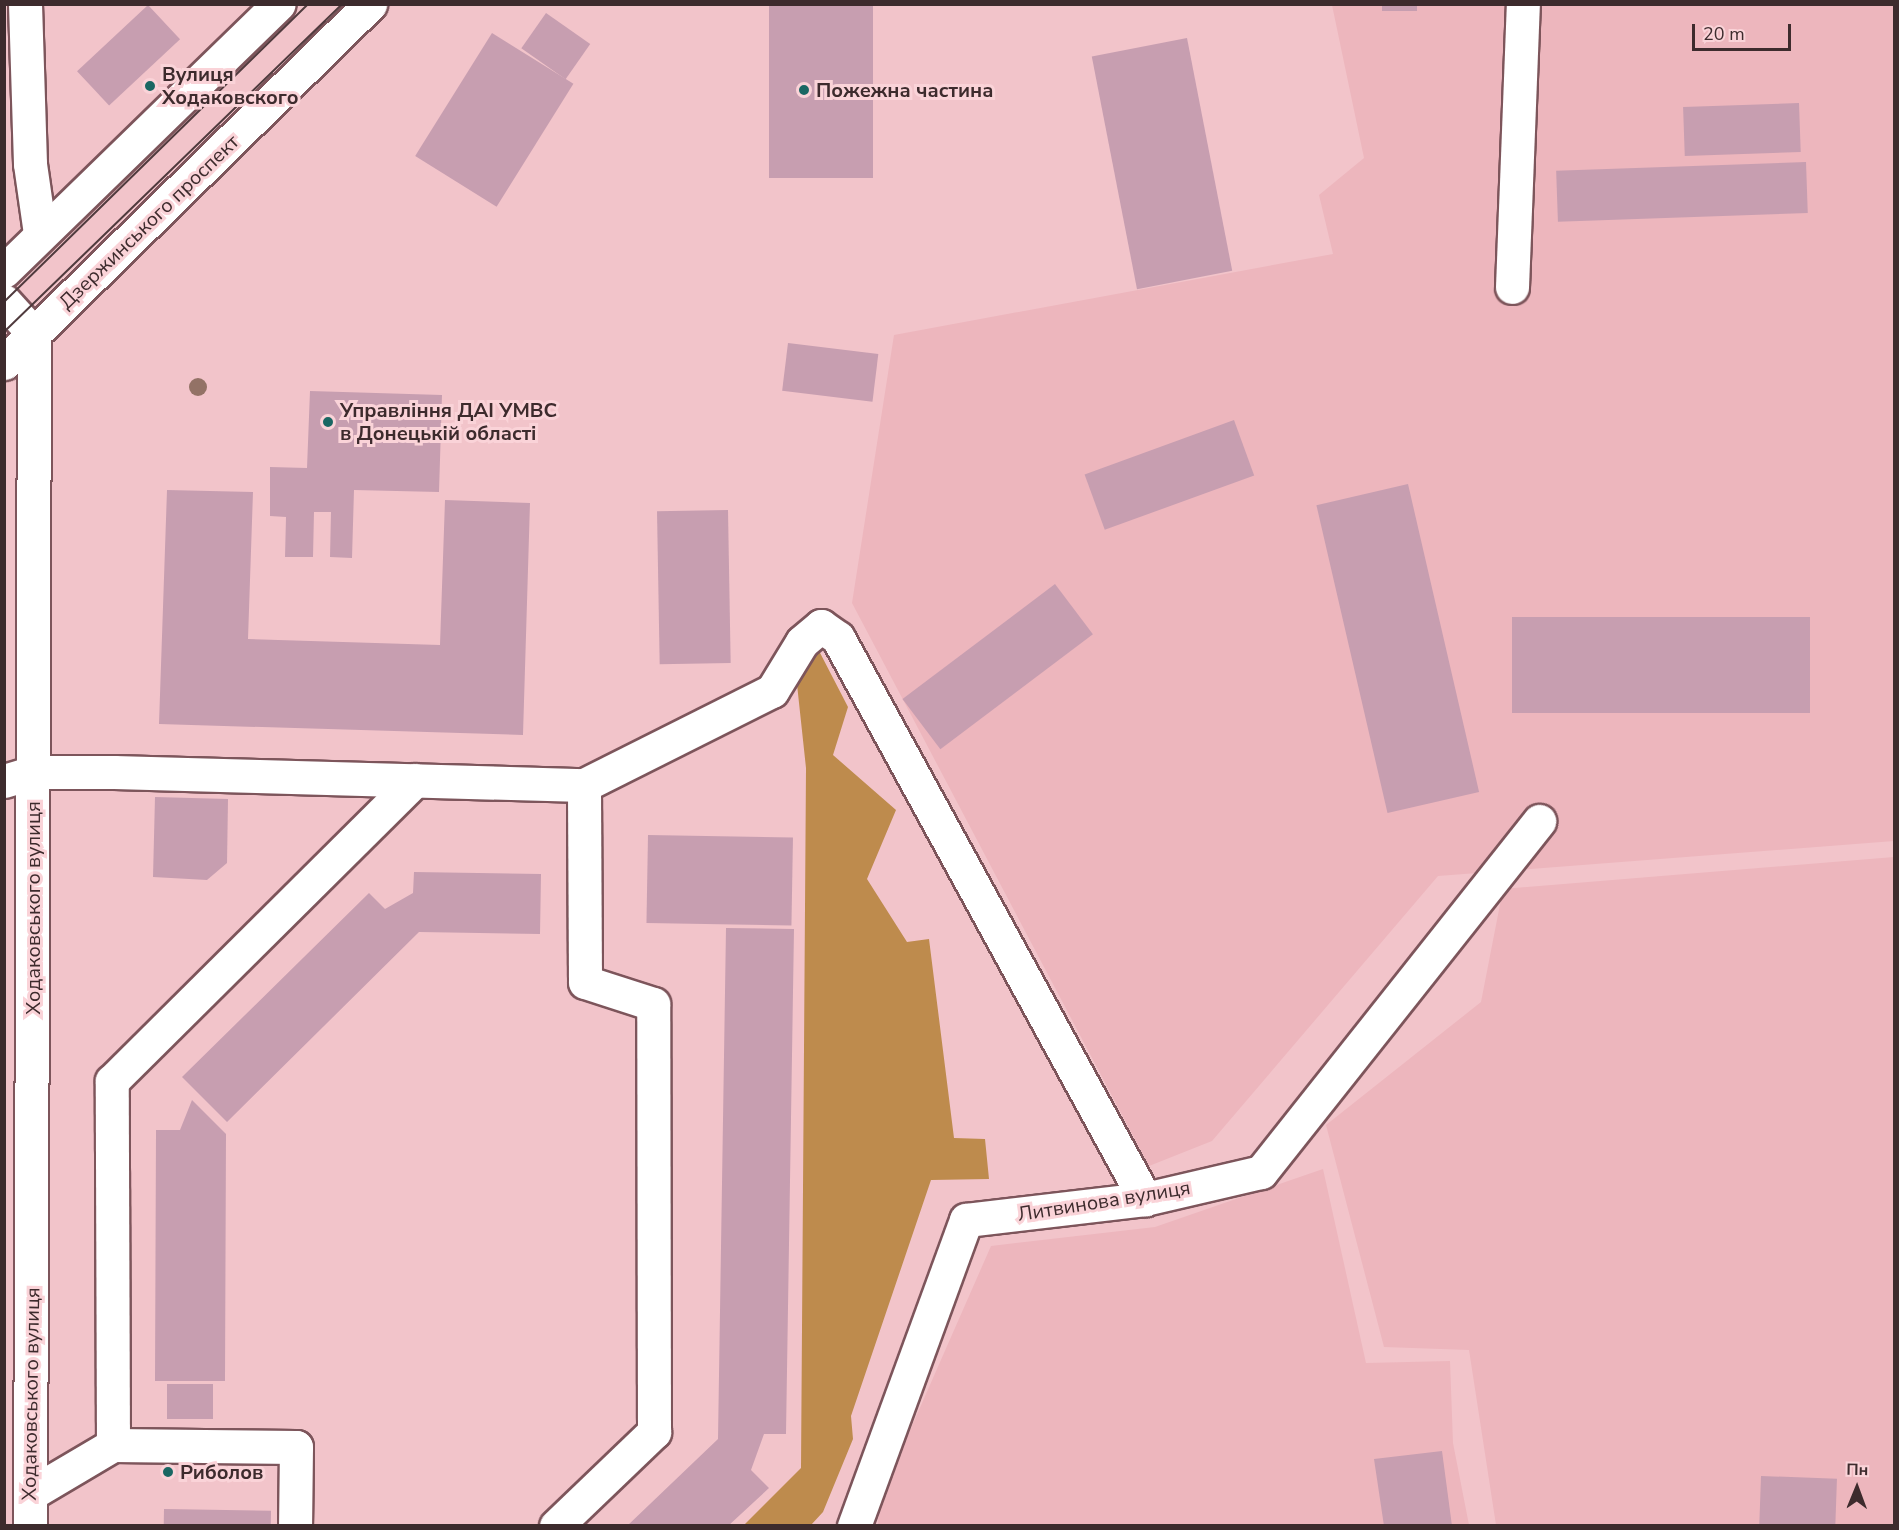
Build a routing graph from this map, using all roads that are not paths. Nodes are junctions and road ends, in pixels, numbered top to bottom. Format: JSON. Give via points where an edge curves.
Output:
{"nodes":[{"id":1,"x":25,"y":4,"type":"edge"},
{"id":2,"x":279,"y":4,"type":"edge"},
{"id":3,"x":370,"y":4,"type":"edge"},
{"id":4,"x":1523,"y":4,"type":"edge"},
{"id":5,"x":40,"y":233,"type":"junction"},
{"id":6,"x":4,"y":271,"type":"edge"},
{"id":7,"x":1512,"y":287,"type":"dead end"},
{"id":8,"x":4,"y":301,"type":"edge"},
{"id":9,"x":34,"y":334,"type":"junction"},
{"id":10,"x":4,"y":363,"type":"edge"},
{"id":11,"x":19,"y":776,"type":"edge"},
{"id":12,"x":415,"y":780,"type":"junction"},
{"id":13,"x":584,"y":785,"type":"junction"},
{"id":14,"x":1539,"y":821,"type":"dead end"},
{"id":15,"x":1145,"y":1199,"type":"junction"},
{"id":16,"x":18,"y":1346,"type":"edge"},
{"id":17,"x":113,"y":1445,"type":"junction"},
{"id":18,"x":30,"y":1510,"type":"edge"},
{"id":19,"x":295,"y":1526,"type":"edge"},
{"id":20,"x":556,"y":1526,"type":"edge"},
{"id":21,"x":854,"y":1526,"type":"edge"}],
"edges":[{"from":1,"to":5,"type":"street","via":[[30,164]]},
{"from":2,"to":5,"type":"street"},
{"from":3,"to":9,"type":"street","name":"Дзержинського проспект"},
{"from":4,"to":7,"type":"street"},
{"from":5,"to":6,"type":"street"},
{"from":8,"to":9,"type":"street"},
{"from":9,"to":10,"type":"street","name":"Дзержинського проспект"},
{"from":9,"to":11,"type":"street","name":"Ходаковського вулиця"},
{"from":11,"to":12,"type":"street"},
{"from":11,"to":16,"type":"street","name":"Ходаковського вулиця"},
{"from":12,"to":13,"type":"street"},
{"from":12,"to":17,"type":"street","via":[[112,1081]]},
{"from":13,"to":15,"type":"street","via":[[772,691],[802,642],[821,626],[838,638]]},
{"from":13,"to":20,"type":"street","via":[[585,982],[653,1004],[654,1432]]},
{"from":14,"to":15,"type":"street","name":"Литвинова вулиця","via":[[1262,1172]]},
{"from":15,"to":21,"type":"street","name":"Литвинова вулиця","via":[[966,1220]]},
{"from":16,"to":18,"type":"street","name":"Ходаковського вулиця"},
{"from":17,"to":18,"type":"street"},
{"from":17,"to":19,"type":"street","via":[[296,1447]]}]}
